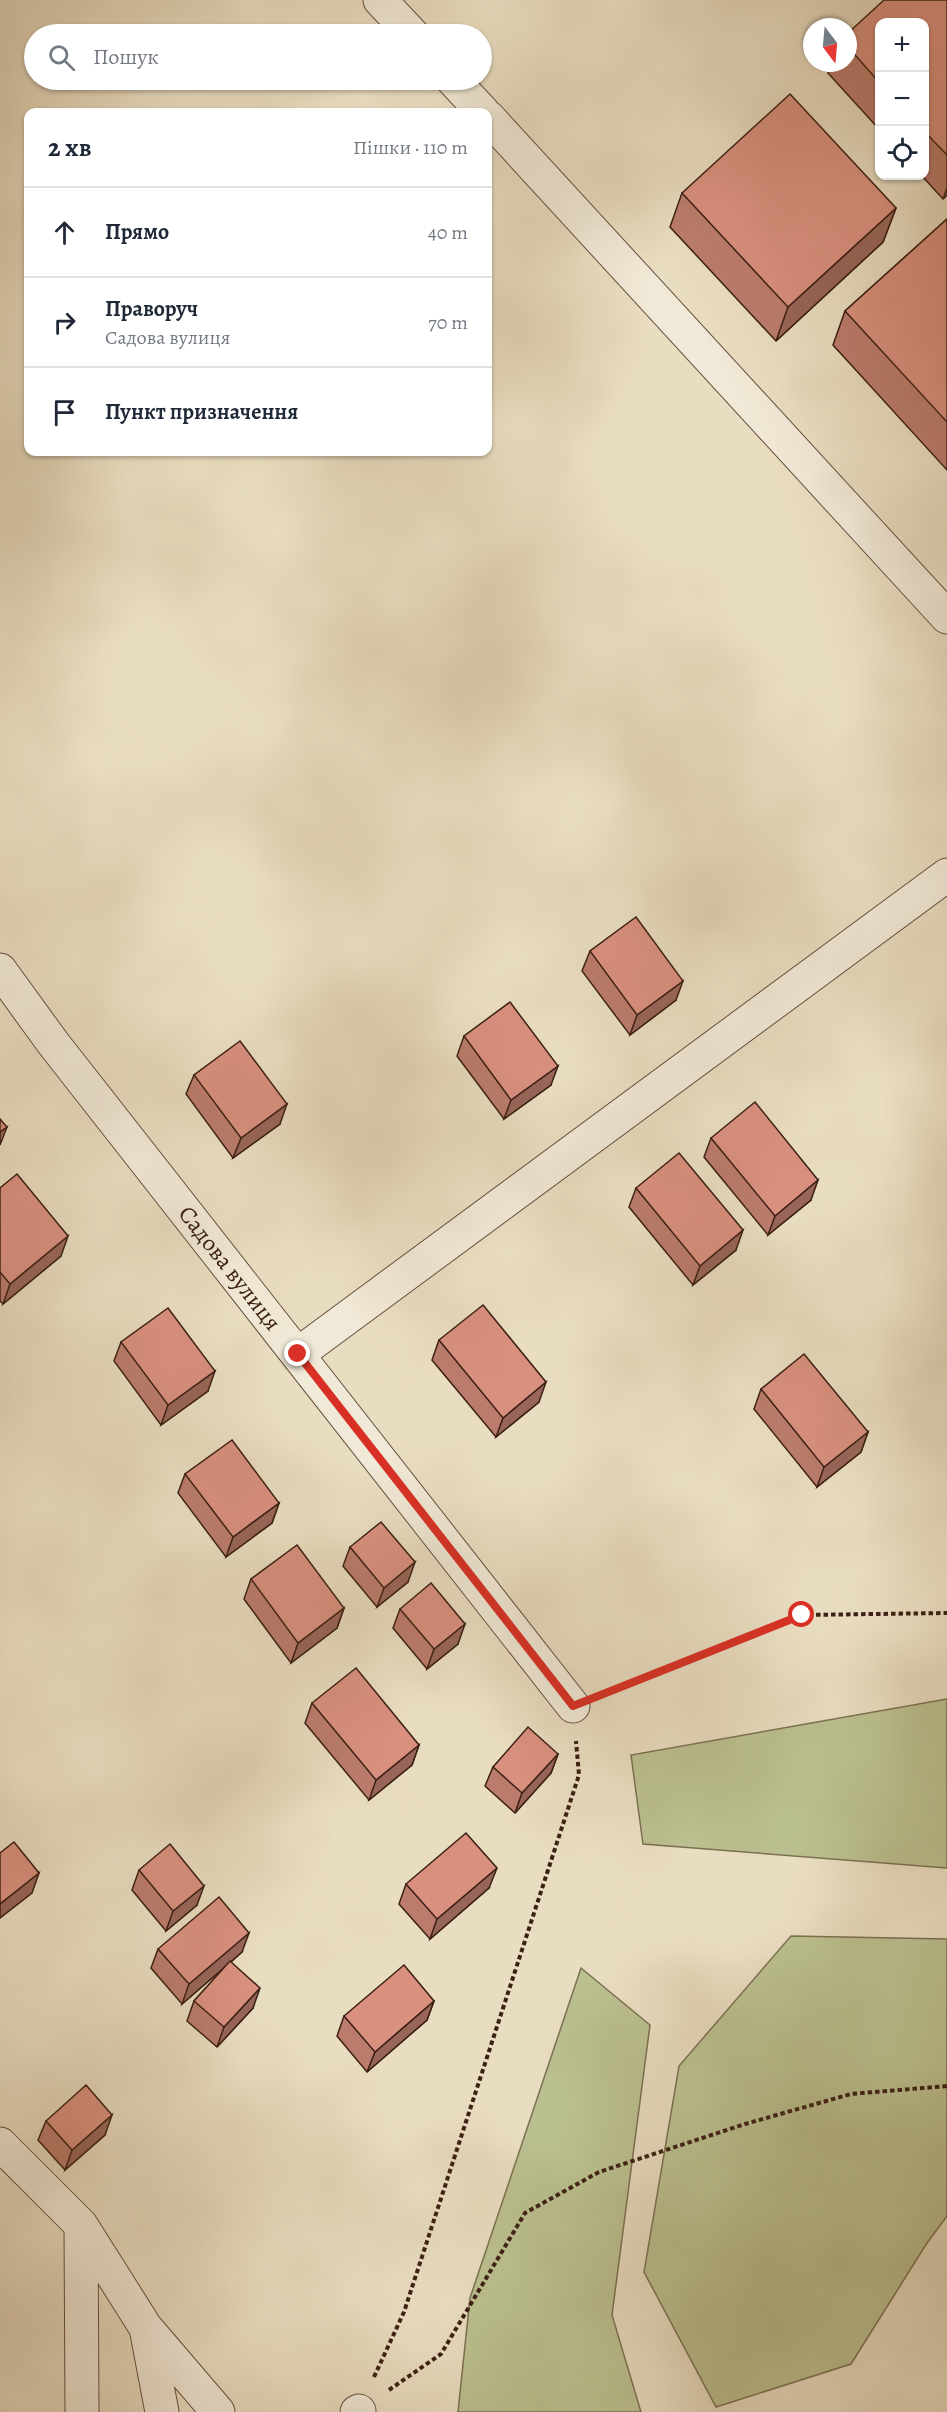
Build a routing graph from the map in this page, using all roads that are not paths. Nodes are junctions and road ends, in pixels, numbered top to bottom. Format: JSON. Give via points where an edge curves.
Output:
{"nodes":[{"id":1,"x":380,"y":0,"type":"edge"},
{"id":2,"x":403,"y":24,"type":"edge"},
{"id":3,"x":462,"y":90,"type":"edge"},
{"id":4,"x":479,"y":108,"type":"edge"},
{"id":5,"x":492,"y":121,"type":"edge"},
{"id":6,"x":947,"y":617,"type":"edge"},
{"id":7,"x":947,"y":875,"type":"edge"},
{"id":8,"x":0,"y":970,"type":"edge"},
{"id":9,"x":298,"y":1354,"type":"junction"},
{"id":10,"x":573,"y":1706,"type":"road end"},
{"id":11,"x":0,"y":2145,"type":"edge"},
{"id":12,"x":81,"y":2226,"type":"junction"},
{"id":13,"x":146,"y":2328,"type":"junction"},
{"id":14,"x":82,"y":2412,"type":"edge"},
{"id":15,"x":162,"y":2412,"type":"edge"},
{"id":16,"x":218,"y":2412,"type":"edge"}],
"edges":[{"from":1,"to":2,"type":"street"},
{"from":3,"to":4,"type":"street"},
{"from":5,"to":6,"type":"street"},
{"from":7,"to":9,"type":"street"},
{"from":8,"to":9,"type":"street","name":"Садова вулиця"},
{"from":9,"to":10,"type":"street","name":"Садова вулиця"},
{"from":11,"to":12,"type":"street"},
{"from":12,"to":13,"type":"street"},
{"from":12,"to":14,"type":"street"},
{"from":13,"to":15,"type":"street"},
{"from":13,"to":16,"type":"street"}]}
